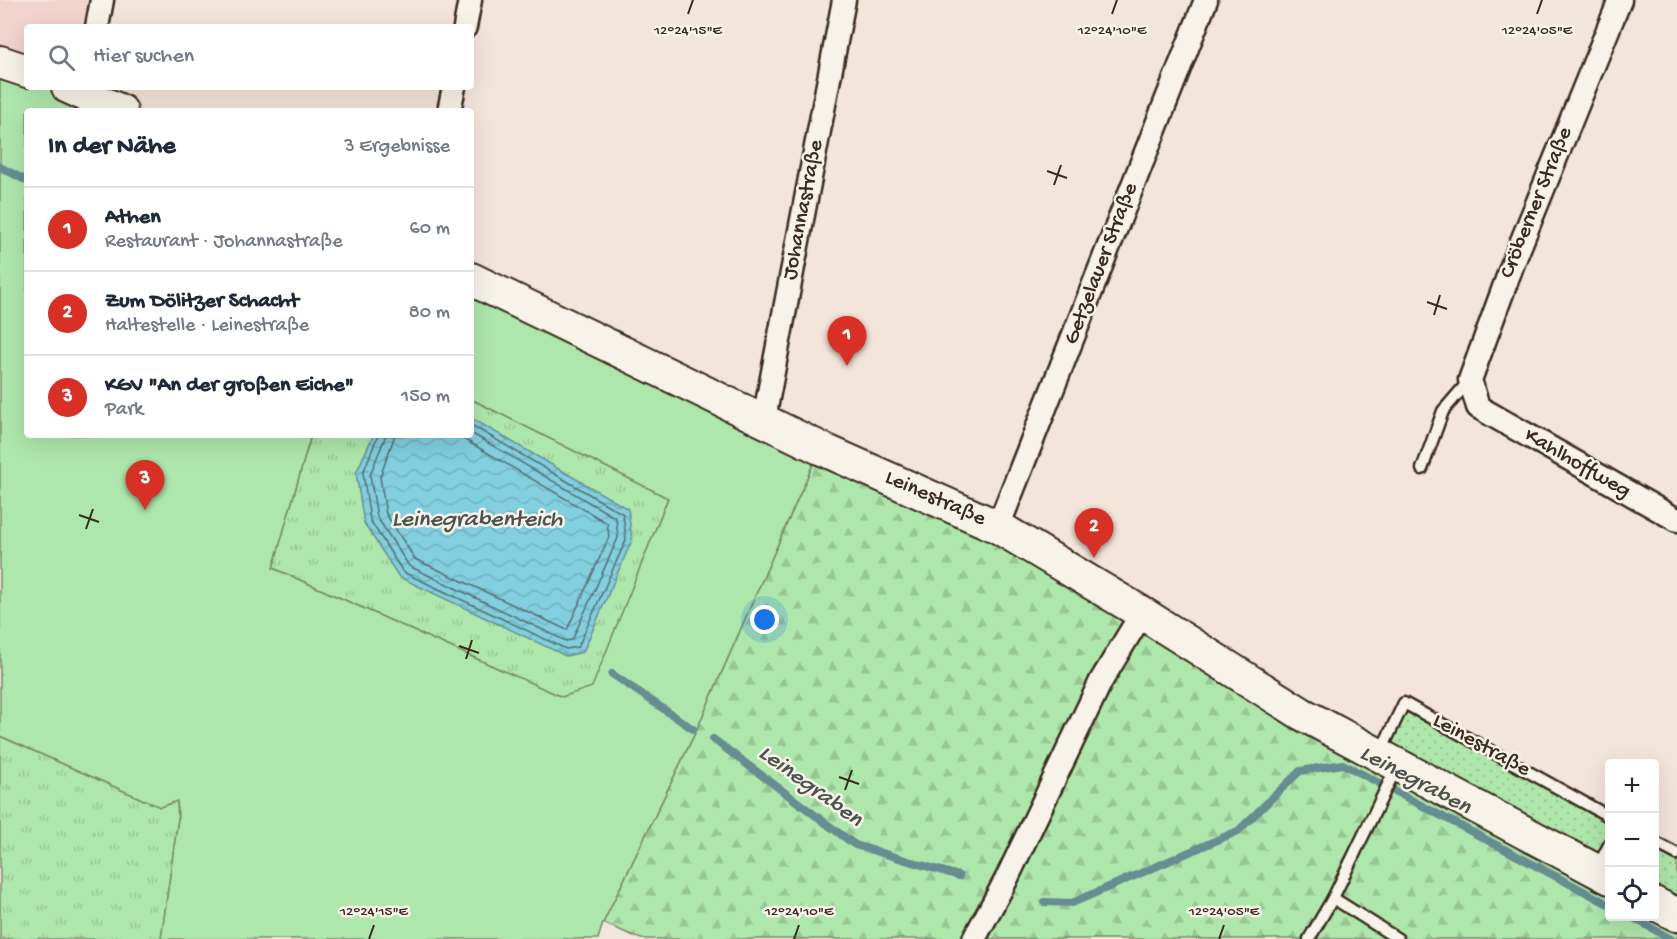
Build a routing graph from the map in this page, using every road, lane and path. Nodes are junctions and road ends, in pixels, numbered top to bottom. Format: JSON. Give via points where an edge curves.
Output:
{"nodes":[{"id":1,"x":102,"y":0,"type":"edge"},
{"id":2,"x":470,"y":0,"type":"edge"},
{"id":3,"x":844,"y":0,"type":"edge"},
{"id":4,"x":1206,"y":0,"type":"edge"},
{"id":5,"x":1620,"y":0,"type":"edge"},
{"id":6,"x":98,"y":24,"type":"edge"},
{"id":7,"x":466,"y":24,"type":"edge"},
{"id":8,"x":0,"y":62,"type":"edge"},
{"id":9,"x":24,"y":71,"type":"edge"},
{"id":10,"x":81,"y":90,"type":"edge"},
{"id":11,"x":453,"y":90,"type":"edge"},
{"id":12,"x":115,"y":108,"type":"edge"},
{"id":13,"x":450,"y":108,"type":"edge"},
{"id":14,"x":474,"y":280,"type":"edge"},
{"id":15,"x":1470,"y":380,"type":"junction"},
{"id":16,"x":764,"y":420,"type":"junction"},
{"id":17,"x":1422,"y":469,"type":"dead end"},
{"id":18,"x":1677,"y":520,"type":"edge"},
{"id":19,"x":998,"y":527,"type":"junction"},
{"id":20,"x":1142,"y":613,"type":"junction"},
{"id":21,"x":1389,"y":767,"type":"junction"},
{"id":22,"x":1605,"y":814,"type":"edge"},
{"id":23,"x":1659,"y":845,"type":"edge"},
{"id":24,"x":1677,"y":854,"type":"edge"},
{"id":25,"x":1602,"y":874,"type":"edge"},
{"id":26,"x":1333,"y":898,"type":"junction"},
{"id":27,"x":1659,"y":906,"type":"edge"},
{"id":28,"x":1677,"y":915,"type":"edge"},
{"id":29,"x":975,"y":939,"type":"edge"},
{"id":30,"x":1309,"y":939,"type":"edge"},
{"id":31,"x":1398,"y":939,"type":"edge"}],
"edges":[{"from":1,"to":6,"type":"street"},
{"from":2,"to":7,"type":"street"},
{"from":3,"to":16,"type":"street","name":"Johannastraße"},
{"from":4,"to":19,"type":"street","name":"Getzelauer Straße"},
{"from":5,"to":15,"type":"street","name":"Cröberner Straße"},
{"from":8,"to":9,"type":"main road"},
{"from":10,"to":12,"type":"main road"},
{"from":11,"to":13,"type":"street"},
{"from":14,"to":16,"type":"main road","name":"Leinestraße"},
{"from":15,"to":17,"type":"lane","via":[[1443,411]]},
{"from":15,"to":18,"type":"street","name":"Kahlhoffweg","via":[[1478,407]]},
{"from":16,"to":19,"type":"main road","name":"Leinestraße"},
{"from":19,"to":20,"type":"main road","name":"Leinestraße"},
{"from":20,"to":21,"type":"main road","name":"Leinestraße"},
{"from":20,"to":29,"type":"street","via":[[1101,681]]},
{"from":21,"to":22,"type":"lane","name":"Leinestraße","via":[[1404,703]]},
{"from":21,"to":25,"type":"main road","name":"Leinestraße"},
{"from":21,"to":26,"type":"lane","via":[[1382,795]]},
{"from":23,"to":24,"type":"lane"},
{"from":26,"to":30,"type":"lane"},
{"from":26,"to":31,"type":"lane"},
{"from":27,"to":28,"type":"main road"}]}
